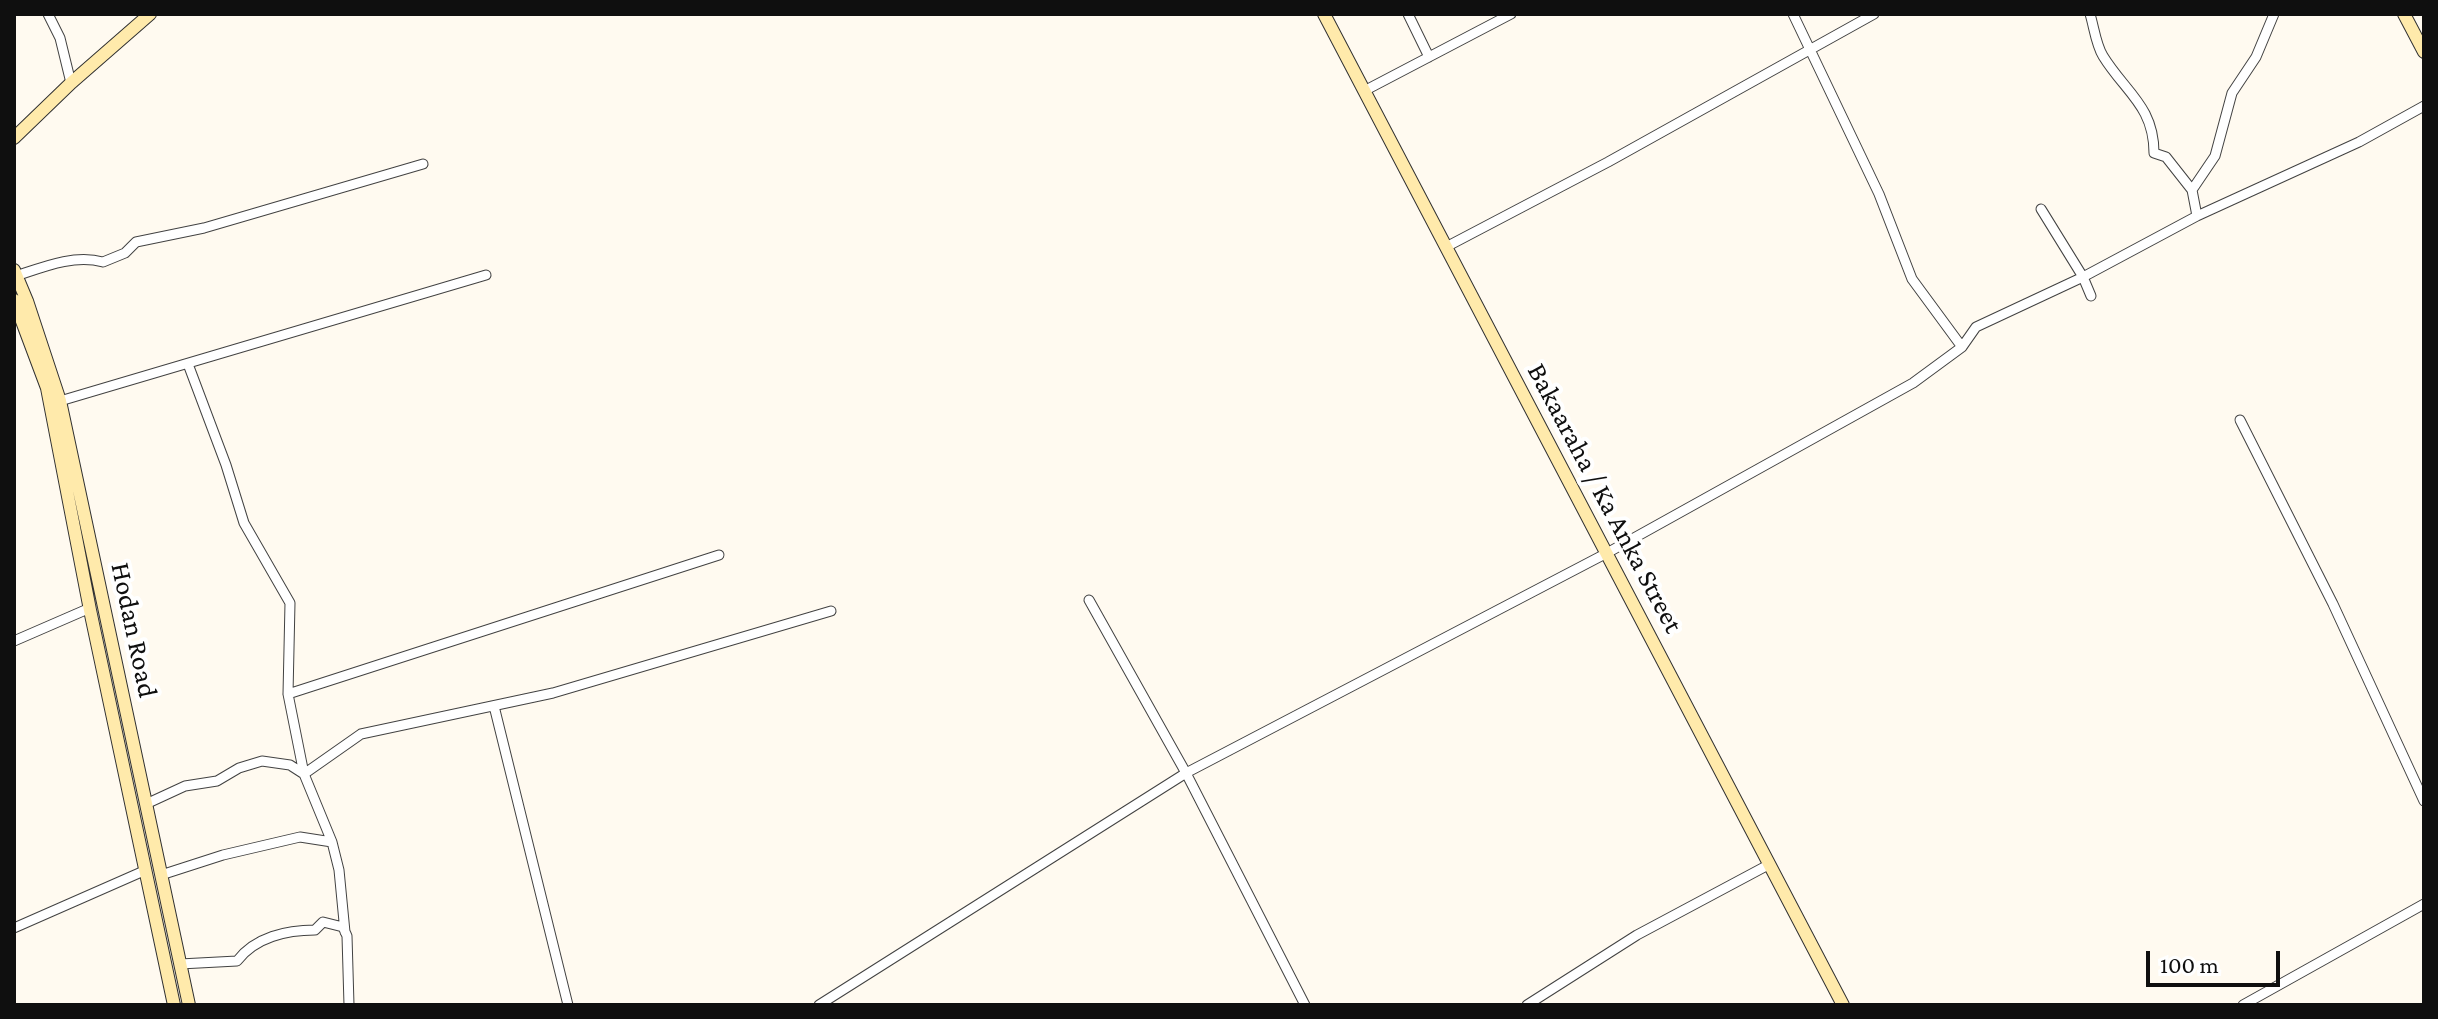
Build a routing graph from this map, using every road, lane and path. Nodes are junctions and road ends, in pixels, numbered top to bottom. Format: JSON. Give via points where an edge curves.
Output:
{"nodes":[{"id":1,"x":48,"y":14,"type":"edge"},
{"id":2,"x":150,"y":14,"type":"edge"},
{"id":3,"x":1324,"y":14,"type":"edge"},
{"id":4,"x":1408,"y":14,"type":"edge"},
{"id":5,"x":1511,"y":14,"type":"edge"},
{"id":6,"x":1793,"y":14,"type":"edge"},
{"id":7,"x":1874,"y":14,"type":"edge"},
{"id":8,"x":2090,"y":14,"type":"edge"},
{"id":9,"x":2274,"y":14,"type":"edge"},
{"id":10,"x":2404,"y":14,"type":"edge"},
{"id":11,"x":1809,"y":50,"type":"junction"},
{"id":12,"x":2424,"y":52,"type":"edge"},
{"id":13,"x":1429,"y":57,"type":"junction"},
{"id":14,"x":71,"y":83,"type":"junction"},
{"id":15,"x":1364,"y":91,"type":"junction"},
{"id":16,"x":2424,"y":106,"type":"edge"},
{"id":17,"x":14,"y":138,"type":"edge"},
{"id":18,"x":423,"y":164,"type":"dead end"},
{"id":19,"x":2192,"y":190,"type":"junction"},
{"id":20,"x":2041,"y":209,"type":"dead end"},
{"id":21,"x":2197,"y":216,"type":"junction"},
{"id":22,"x":1446,"y":247,"type":"junction"},
{"id":23,"x":15,"y":273,"type":"edge"},
{"id":24,"x":486,"y":275,"type":"dead end"},
{"id":25,"x":2083,"y":277,"type":"junction"},
{"id":26,"x":2091,"y":296,"type":"dead end"},
{"id":27,"x":14,"y":300,"type":"edge"},
{"id":28,"x":1962,"y":347,"type":"junction"},
{"id":29,"x":188,"y":364,"type":"junction"},
{"id":30,"x":60,"y":401,"type":"junction"},
{"id":31,"x":2240,"y":420,"type":"dead end"},
{"id":32,"x":1607,"y":553,"type":"junction"},
{"id":33,"x":719,"y":555,"type":"dead end"},
{"id":34,"x":1089,"y":600,"type":"dead end"},
{"id":35,"x":90,"y":608,"type":"junction"},
{"id":36,"x":831,"y":611,"type":"dead end"},
{"id":37,"x":14,"y":641,"type":"edge"},
{"id":38,"x":288,"y":694,"type":"junction"},
{"id":39,"x":494,"y":706,"type":"junction"},
{"id":40,"x":1186,"y":773,"type":"junction"},
{"id":41,"x":304,"y":774,"type":"junction"},
{"id":42,"x":2424,"y":801,"type":"edge"},
{"id":43,"x":146,"y":804,"type":"junction"},
{"id":44,"x":332,"y":842,"type":"junction"},
{"id":45,"x":1770,"y":864,"type":"junction"},
{"id":46,"x":146,"y":870,"type":"junction"},
{"id":47,"x":161,"y":875,"type":"junction"},
{"id":48,"x":2424,"y":904,"type":"edge"},
{"id":49,"x":14,"y":928,"type":"edge"},
{"id":50,"x":345,"y":932,"type":"junction"},
{"id":51,"x":180,"y":964,"type":"junction"},
{"id":52,"x":174,"y":1005,"type":"edge"},
{"id":53,"x":189,"y":1005,"type":"edge"},
{"id":54,"x":349,"y":1005,"type":"edge"},
{"id":55,"x":568,"y":1005,"type":"edge"},
{"id":56,"x":819,"y":1005,"type":"edge"},
{"id":57,"x":1305,"y":1005,"type":"edge"},
{"id":58,"x":1527,"y":1005,"type":"edge"},
{"id":59,"x":1843,"y":1005,"type":"edge"},
{"id":60,"x":2243,"y":1005,"type":"edge"}],
"edges":[{"from":1,"to":14,"type":"street"},
{"from":2,"to":14,"type":"main road"},
{"from":3,"to":15,"type":"main road","name":"Bakaaraha / Ka Anka Street"},
{"from":4,"to":13,"type":"street"},
{"from":5,"to":13,"type":"street"},
{"from":6,"to":11,"type":"street"},
{"from":7,"to":11,"type":"street"},
{"from":8,"to":19,"type":"street","via":[[2101,54],[2142,106],[2154,132],[2154,153],[2166,157]]},
{"from":9,"to":19,"type":"street","via":[[2256,57],[2232,93],[2215,156]]},
{"from":10,"to":12,"type":"main road"},
{"from":11,"to":22,"type":"street"},
{"from":11,"to":28,"type":"street","via":[[1879,194],[1912,279]]},
{"from":13,"to":15,"type":"street"},
{"from":14,"to":17,"type":"main road"},
{"from":15,"to":22,"type":"main road","name":"Bakaaraha / Ka Anka Street"},
{"from":16,"to":21,"type":"street","via":[[2359,142]]},
{"from":18,"to":23,"type":"street","via":[[204,228],[136,242],[103,262],[63,261]]},
{"from":19,"to":21,"type":"street"},
{"from":20,"to":25,"type":"street"},
{"from":21,"to":25,"type":"street"},
{"from":22,"to":32,"type":"main road","name":"Bakaaraha / Ka Anka Street"},
{"from":23,"to":30,"type":"main road","name":"Hodan Road"},
{"from":24,"to":29,"type":"street"},
{"from":25,"to":26,"type":"street"},
{"from":25,"to":28,"type":"street","via":[[1976,327]]},
{"from":27,"to":35,"type":"main road","name":"Hodan Road","via":[[47,388]]},
{"from":28,"to":32,"type":"street","via":[[1913,383]]},
{"from":29,"to":30,"type":"street"},
{"from":29,"to":38,"type":"street","via":[[244,523],[290,603]]},
{"from":30,"to":43,"type":"main road","name":"Hodan Road"},
{"from":31,"to":42,"type":"street"},
{"from":32,"to":40,"type":"street"},
{"from":32,"to":45,"type":"main road","name":"Bakaaraha / Ka Anka Street"},
{"from":33,"to":38,"type":"street"},
{"from":34,"to":40,"type":"street"},
{"from":35,"to":37,"type":"street"},
{"from":35,"to":46,"type":"main road","name":"Hodan Road"},
{"from":36,"to":39,"type":"street"},
{"from":38,"to":41,"type":"street"},
{"from":39,"to":41,"type":"street","via":[[361,734]]},
{"from":39,"to":55,"type":"street"},
{"from":40,"to":56,"type":"street"},
{"from":40,"to":57,"type":"street"},
{"from":41,"to":43,"type":"street","via":[[290,765],[262,761]]},
{"from":41,"to":44,"type":"street"},
{"from":43,"to":47,"type":"main road","name":"Hodan Road"},
{"from":44,"to":47,"type":"street","via":[[300,837]]},
{"from":44,"to":50,"type":"street"},
{"from":45,"to":58,"type":"street","via":[[1637,935]]},
{"from":45,"to":59,"type":"main road","name":"Bakaaraha / Ka Anka Street"},
{"from":46,"to":49,"type":"street"},
{"from":46,"to":52,"type":"main road","name":"Hodan Road"},
{"from":47,"to":51,"type":"main road","name":"Hodan Road"},
{"from":48,"to":60,"type":"street"},
{"from":50,"to":51,"type":"street","via":[[323,922],[315,930],[290,930],[250,947],[237,961]]},
{"from":50,"to":54,"type":"street"},
{"from":51,"to":53,"type":"main road","name":"Hodan Road"}]}
